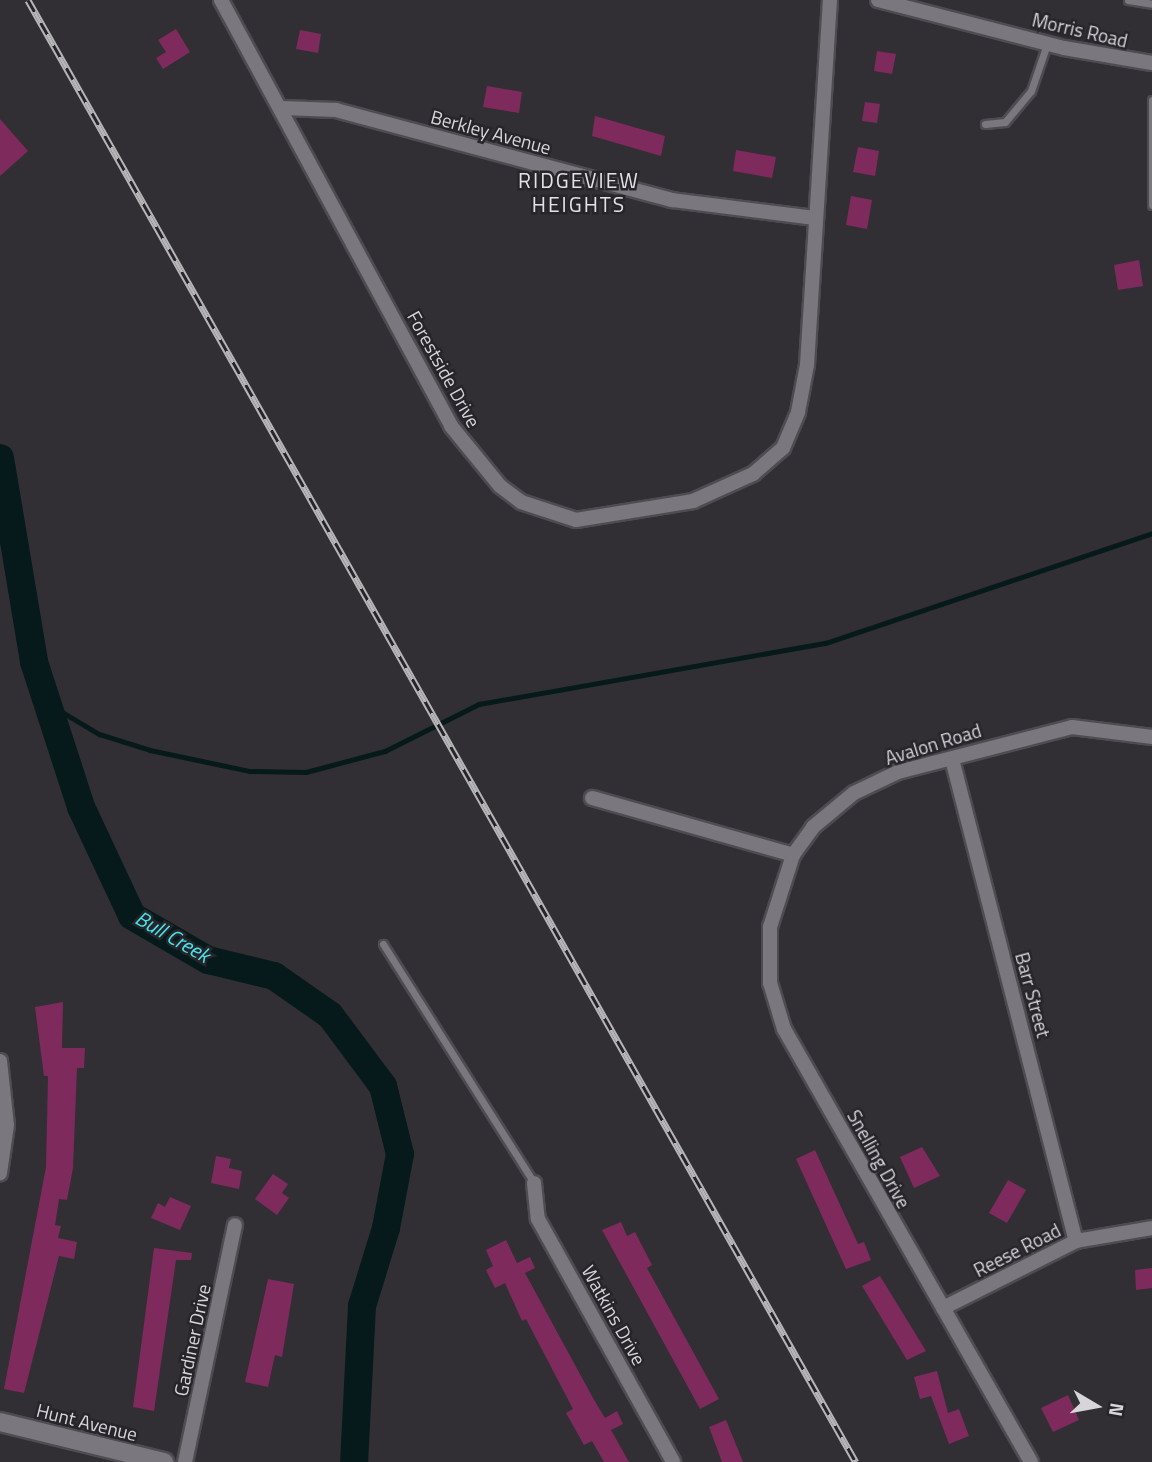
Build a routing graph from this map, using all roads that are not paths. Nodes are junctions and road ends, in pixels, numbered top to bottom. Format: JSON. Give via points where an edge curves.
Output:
{"nodes":[{"id":1,"x":221,"y":0,"type":"edge"},
{"id":2,"x":830,"y":0,"type":"edge"},
{"id":3,"x":878,"y":0,"type":"edge"},
{"id":4,"x":1128,"y":0,"type":"edge"},
{"id":5,"x":1152,"y":4,"type":"edge"},
{"id":6,"x":1047,"y":43,"type":"junction"},
{"id":7,"x":1152,"y":63,"type":"edge"},
{"id":8,"x":1152,"y":100,"type":"edge"},
{"id":9,"x":282,"y":108,"type":"junction"},
{"id":10,"x":985,"y":124,"type":"dead end"},
{"id":11,"x":1152,"y":205,"type":"edge"},
{"id":12,"x":814,"y":218,"type":"junction"},
{"id":13,"x":1152,"y":737,"type":"edge"},
{"id":14,"x":952,"y":760,"type":"junction"},
{"id":15,"x":592,"y":798,"type":"dead end"},
{"id":16,"x":793,"y":855,"type":"junction"},
{"id":17,"x":383,"y":944,"type":"dead end"},
{"id":18,"x":0,"y":1061,"type":"edge"},
{"id":19,"x":0,"y":1173,"type":"edge"},
{"id":20,"x":534,"y":1183,"type":"joint"},
{"id":21,"x":235,"y":1225,"type":"dead end"},
{"id":22,"x":1152,"y":1228,"type":"edge"},
{"id":23,"x":1076,"y":1241,"type":"junction"},
{"id":24,"x":943,"y":1308,"type":"junction"},
{"id":25,"x":0,"y":1423,"type":"edge"},
{"id":26,"x":163,"y":1462,"type":"edge"},
{"id":27,"x":185,"y":1462,"type":"edge"},
{"id":28,"x":673,"y":1462,"type":"edge"},
{"id":29,"x":1031,"y":1462,"type":"edge"}],
"edges":[{"from":1,"to":9,"type":"street","name":"Forestside Drive"},
{"from":2,"to":12,"type":"street","name":"Forestside Drive"},
{"from":3,"to":6,"type":"street","name":"Morris Road"},
{"from":4,"to":5,"type":"lane"},
{"from":6,"to":7,"type":"street","name":"Morris Road"},
{"from":6,"to":10,"type":"lane","via":[[1031,91],[1005,122]]},
{"from":8,"to":11,"type":"lane"},
{"from":9,"to":12,"type":"street","name":"Berkley Avenue","via":[[336,110],[672,200]]},
{"from":9,"to":12,"type":"street","name":"Forestside Drive","via":[[451,426],[500,486],[552,516],[598,520],[693,501],[753,474],[783,448],[798,412],[807,365]]},
{"from":13,"to":14,"type":"street","name":"Avalon Road","via":[[1072,727]]},
{"from":14,"to":16,"type":"street","name":"Avalon Road","via":[[898,772],[854,793],[813,827]]},
{"from":14,"to":23,"type":"street","name":"Barr Street"},
{"from":15,"to":16,"type":"street"},
{"from":16,"to":24,"type":"street","name":"Snelling Drive","via":[[773,915],[768,954],[784,1029]]},
{"from":17,"to":20,"type":"lane"},
{"from":18,"to":19,"type":"street","via":[[7,1125]]},
{"from":20,"to":28,"type":"street","name":"Watkins Drive","via":[[538,1219]]},
{"from":21,"to":27,"type":"street","name":"Gardiner Drive"},
{"from":22,"to":23,"type":"street","name":"Reese Road"},
{"from":23,"to":24,"type":"street","name":"Reese Road"},
{"from":24,"to":29,"type":"street","name":"Snelling Drive"},
{"from":25,"to":26,"type":"street","name":"Hunt Avenue"}]}
